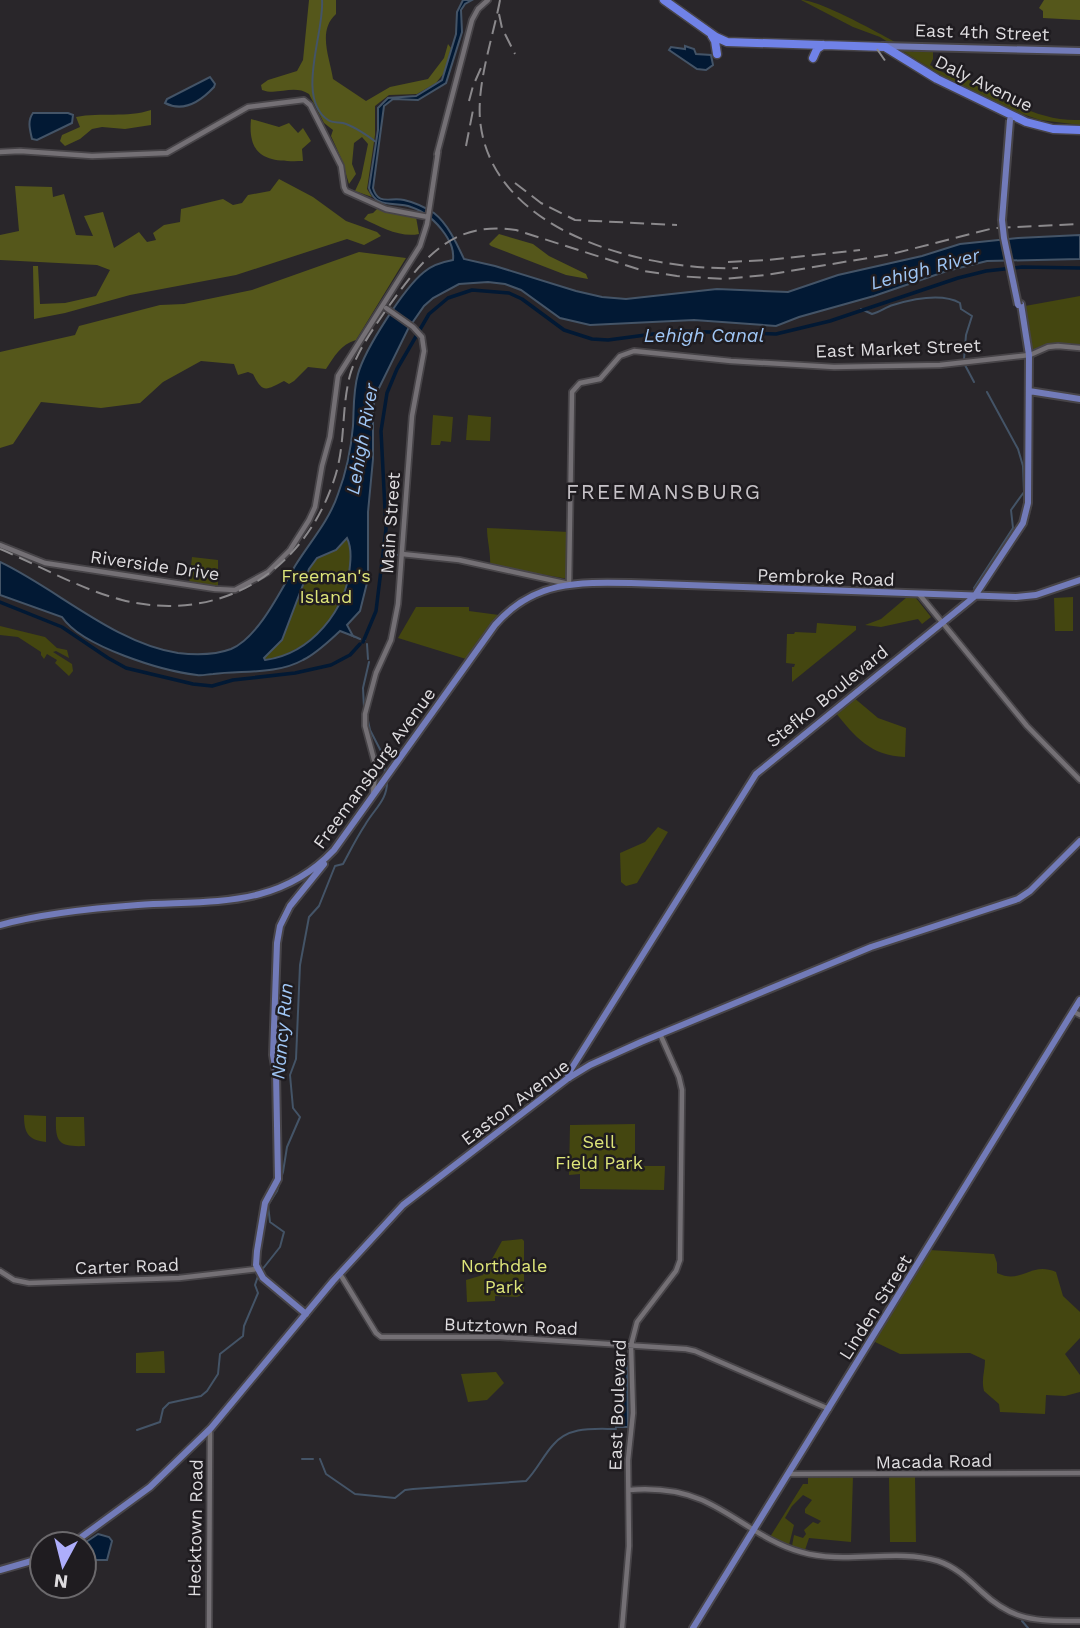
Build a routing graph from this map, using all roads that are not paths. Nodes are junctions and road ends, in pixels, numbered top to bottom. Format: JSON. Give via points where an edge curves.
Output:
{"nodes":[{"id":1,"x":488,"y":0,"type":"edge"},
{"id":2,"x":664,"y":0,"type":"edge"},
{"id":3,"x":670,"y":0,"type":"edge"},
{"id":4,"x":707,"y":32,"type":"junction"},
{"id":5,"x":733,"y":44,"type":"junction"},
{"id":6,"x":825,"y":45,"type":"junction"},
{"id":7,"x":878,"y":45,"type":"junction"},
{"id":8,"x":1080,"y":51,"type":"edge"},
{"id":9,"x":813,"y":58,"type":"dead end"},
{"id":10,"x":1013,"y":119,"type":"junction"},
{"id":11,"x":1080,"y":128,"type":"edge"},
{"id":12,"x":0,"y":152,"type":"edge"},
{"id":13,"x":425,"y":218,"type":"junction"},
{"id":14,"x":384,"y":307,"type":"junction"},
{"id":15,"x":1080,"y":348,"type":"edge"},
{"id":16,"x":1028,"y":357,"type":"junction"},
{"id":17,"x":1029,"y":391,"type":"junction"},
{"id":18,"x":1080,"y":399,"type":"edge"},
{"id":19,"x":0,"y":545,"type":"edge"},
{"id":20,"x":402,"y":554,"type":"junction"},
{"id":21,"x":1080,"y":580,"type":"edge"},
{"id":22,"x":569,"y":584,"type":"junction"},
{"id":23,"x":919,"y":594,"type":"junction"},
{"id":24,"x":974,"y":597,"type":"junction"},
{"id":25,"x":942,"y":622,"type":"junction"},
{"id":26,"x":1080,"y":779,"type":"edge"},
{"id":27,"x":372,"y":797,"type":"junction"},
{"id":28,"x":1080,"y":841,"type":"edge"},
{"id":29,"x":334,"y":850,"type":"junction"},
{"id":30,"x":0,"y":925,"type":"edge"},
{"id":31,"x":1080,"y":1000,"type":"edge"},
{"id":32,"x":1077,"y":1014,"type":"edge"},
{"id":33,"x":660,"y":1034,"type":"junction"},
{"id":34,"x":583,"y":1054,"type":"junction"},
{"id":35,"x":602,"y":1059,"type":"junction"},
{"id":36,"x":569,"y":1078,"type":"junction"},
{"id":37,"x":0,"y":1271,"type":"edge"},
{"id":38,"x":259,"y":1272,"type":"junction"},
{"id":39,"x":340,"y":1274,"type":"junction"},
{"id":40,"x":306,"y":1314,"type":"junction"},
{"id":41,"x":631,"y":1346,"type":"junction"},
{"id":42,"x":829,"y":1409,"type":"junction"},
{"id":43,"x":211,"y":1428,"type":"junction"},
{"id":44,"x":795,"y":1464,"type":"junction"},
{"id":45,"x":789,"y":1474,"type":"junction"},
{"id":46,"x":800,"y":1474,"type":"junction"},
{"id":47,"x":1080,"y":1474,"type":"edge"},
{"id":48,"x":628,"y":1490,"type":"junction"},
{"id":49,"x":91,"y":1530,"type":"edge"},
{"id":50,"x":754,"y":1531,"type":"junction"},
{"id":51,"x":28,"y":1562,"type":"edge"},
{"id":52,"x":0,"y":1570,"type":"edge"},
{"id":53,"x":1080,"y":1621,"type":"edge"},
{"id":54,"x":209,"y":1628,"type":"edge"},
{"id":55,"x":622,"y":1628,"type":"edge"},
{"id":56,"x":693,"y":1628,"type":"edge"}],
"edges":[{"from":1,"to":13,"type":"street","name":"Riverside Drive","via":[[472,20]]},
{"from":2,"to":4,"type":"highway","name":"East 4th Street"},
{"from":3,"to":7,"type":"highway","name":"East 4th Street","via":[[717,34],[732,39]]},
{"from":4,"to":5,"type":"highway","name":"East 4th Street"},
{"from":4,"to":5,"type":"highway","via":[[718,55]]},
{"from":5,"to":6,"type":"highway","name":"East 4th Street"},
{"from":6,"to":7,"type":"highway","name":"East 4th Street"},
{"from":6,"to":9,"type":"highway","via":[[818,47]]},
{"from":7,"to":8,"type":"main road","name":"East 4th Street"},
{"from":7,"to":10,"type":"highway","name":"Daly Avenue"},
{"from":10,"to":11,"type":"highway","name":"Daly Avenue","via":[[1053,129]]},
{"from":10,"to":16,"type":"main road","name":"Stefko Boulevard","bridge":true,"via":[[1004,220]]},
{"from":12,"to":13,"type":"street","via":[[167,153],[248,107],[304,100],[337,156],[346,191]]},
{"from":13,"to":14,"type":"street","name":"Riverside Drive","via":[[419,250]]},
{"from":14,"to":19,"type":"street","name":"Riverside Drive","via":[[338,376],[312,514],[290,550],[256,580],[235,590],[198,587],[40,563]]},
{"from":14,"to":20,"type":"street","name":"Main Street","bridge":true,"via":[[413,327],[425,348],[412,416]]},
{"from":15,"to":16,"type":"street","name":"East Market Street","via":[[1053,346]]},
{"from":16,"to":17,"type":"main road","name":"Stefko Boulevard"},
{"from":16,"to":22,"type":"street","name":"East Market Street","via":[[834,367],[632,351],[620,356],[599,380],[581,382],[572,395]]},
{"from":17,"to":18,"type":"main road"},
{"from":17,"to":24,"type":"main road","name":"Stefko Boulevard","via":[[1027,513]]},
{"from":20,"to":22,"type":"street","via":[[454,559]]},
{"from":20,"to":27,"type":"street","name":"Main Street","via":[[391,640],[365,714],[376,770]]},
{"from":21,"to":24,"type":"main road","name":"Pembroke Road","via":[[1027,596]]},
{"from":22,"to":23,"type":"main road","name":"Pembroke Road"},
{"from":22,"to":27,"type":"main road","name":"Freemansburg Avenue","via":[[537,593],[499,621]]},
{"from":23,"to":24,"type":"main road","name":"Pembroke Road"},
{"from":23,"to":25,"type":"street"},
{"from":24,"to":25,"type":"main road","name":"Stefko Boulevard"},
{"from":25,"to":26,"type":"street","via":[[1027,726]]},
{"from":25,"to":34,"type":"main road","name":"Stefko Boulevard","via":[[757,772]]},
{"from":27,"to":29,"type":"main road","name":"Freemansburg Avenue"},
{"from":28,"to":33,"type":"main road","name":"Easton Avenue","via":[[1018,899],[871,947]]},
{"from":29,"to":30,"type":"main road","name":"Freemansburg Avenue","via":[[311,872],[266,893],[204,904],[127,906]]},
{"from":29,"to":38,"type":"main road","via":[[288,909],[278,934],[273,1055],[278,1179],[265,1205],[257,1255]]},
{"from":31,"to":32,"type":"main road","name":"Linden Street"},
{"from":32,"to":42,"type":"main road","name":"Linden Street"},
{"from":33,"to":35,"type":"main road","name":"Easton Avenue"},
{"from":33,"to":41,"type":"street","name":"East Boulevard","via":[[682,1090],[680,1260],[637,1322]]},
{"from":34,"to":35,"type":"main road","via":[[588,1063]]},
{"from":34,"to":36,"type":"main road","name":"Stefko Boulevard"},
{"from":35,"to":36,"type":"main road","name":"Easton Avenue"},
{"from":36,"to":39,"type":"main road","name":"Easton Avenue","via":[[413,1196]]},
{"from":37,"to":38,"type":"street","name":"Carter Road","via":[[16,1281],[33,1283]]},
{"from":38,"to":40,"type":"main road"},
{"from":39,"to":40,"type":"main road","name":"Easton Avenue"},
{"from":39,"to":41,"type":"street","name":"Butztown Road","via":[[381,1337],[481,1336]]},
{"from":40,"to":43,"type":"main road","name":"Easton Avenue"},
{"from":41,"to":42,"type":"street","name":"Butztown Road","via":[[695,1351]]},
{"from":41,"to":48,"type":"street","name":"East Boulevard"},
{"from":42,"to":44,"type":"main road","name":"Linden Street"},
{"from":43,"to":49,"type":"main road","name":"Easton Avenue","via":[[150,1487]]},
{"from":43,"to":54,"type":"street","name":"Hecktown Road"},
{"from":44,"to":45,"type":"main road","name":"Linden Street"},
{"from":44,"to":46,"type":"street"},
{"from":45,"to":46,"type":"street","name":"Macada Road"},
{"from":45,"to":50,"type":"main road","name":"Linden Street"},
{"from":46,"to":47,"type":"street","name":"Macada Road"},
{"from":48,"to":50,"type":"street","via":[[660,1489],[693,1496]]},
{"from":48,"to":55,"type":"street","name":"East Boulevard"},
{"from":50,"to":53,"type":"street","via":[[814,1556],[917,1557],[939,1562],[966,1576],[992,1601],[1017,1616]]},
{"from":50,"to":56,"type":"main road","name":"Linden Street"},
{"from":51,"to":52,"type":"main road"}]}
